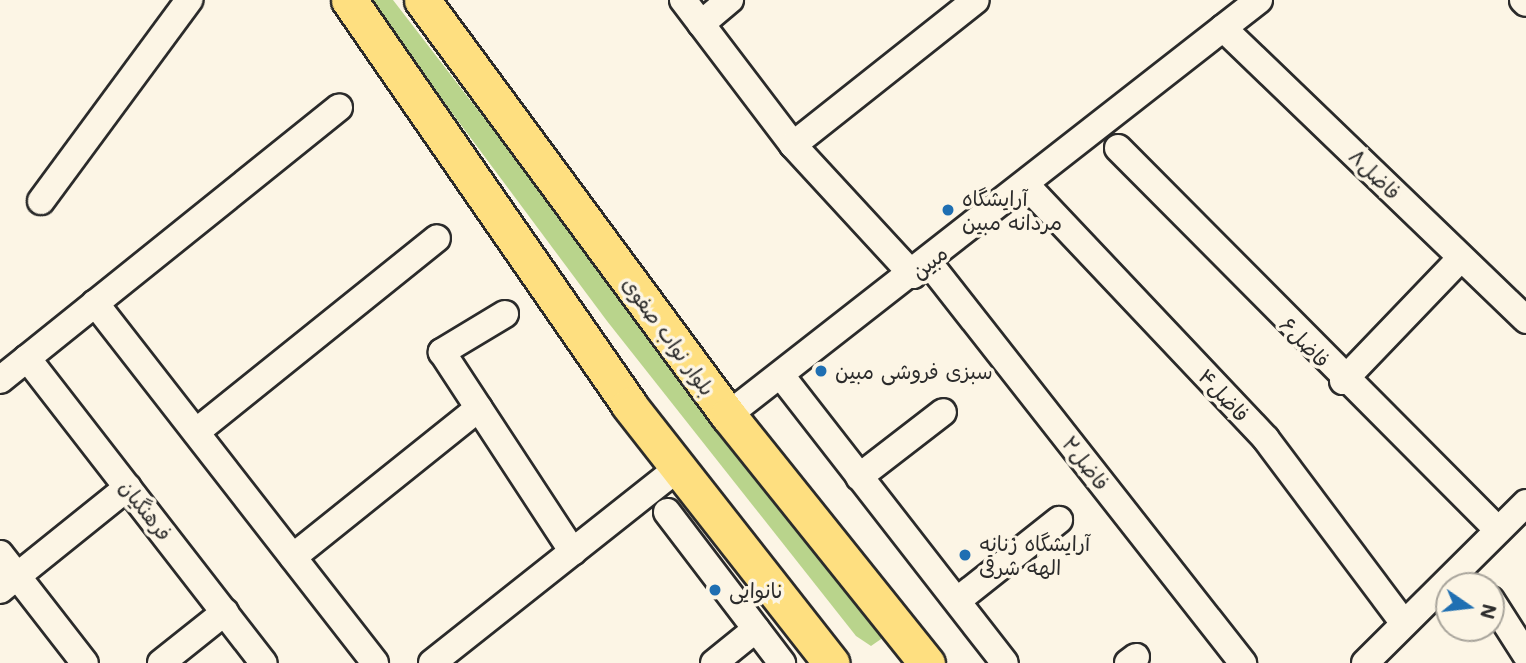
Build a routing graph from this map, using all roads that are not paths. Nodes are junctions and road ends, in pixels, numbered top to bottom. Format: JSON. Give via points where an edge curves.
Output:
{"nodes":[{"id":1,"x":189,"y":0,"type":"edge"},
{"id":2,"x":349,"y":0,"type":"edge"},
{"id":3,"x":422,"y":0,"type":"edge"},
{"id":4,"x":683,"y":0,"type":"edge"},
{"id":5,"x":730,"y":0,"type":"edge"},
{"id":6,"x":976,"y":0,"type":"edge"},
{"id":7,"x":1259,"y":0,"type":"edge"},
{"id":8,"x":701,"y":24,"type":"junction"},
{"id":9,"x":1223,"y":28,"type":"junction"},
{"id":10,"x":339,"y":107,"type":"dead end"},
{"id":11,"x":793,"y":145,"type":"junction"},
{"id":12,"x":1118,"y":148,"type":"dead end"},
{"id":13,"x":1026,"y":186,"type":"junction"},
{"id":14,"x":41,"y":201,"type":"dead end"},
{"id":15,"x":437,"y":238,"type":"dead end"},
{"id":16,"x":1461,"y":258,"type":"junction"},
{"id":17,"x":921,"y":269,"type":"junction"},
{"id":18,"x":95,"y":303,"type":"junction"},
{"id":19,"x":505,"y":314,"type":"dead end"},
{"id":20,"x":1526,"y":320,"type":"edge"},
{"id":21,"x":27,"y":358,"type":"junction"},
{"id":22,"x":783,"y":378,"type":"junction"},
{"id":23,"x":0,"y":380,"type":"edge"},
{"id":24,"x":1343,"y":382,"type":"junction"},
{"id":25,"x":479,"y":408,"type":"junction"},
{"id":26,"x":943,"y":412,"type":"dead end"},
{"id":27,"x":728,"y":415,"type":"junction"},
{"id":28,"x":195,"y":432,"type":"junction"},
{"id":29,"x":678,"y":468,"type":"junction"},
{"id":30,"x":859,"y":477,"type":"junction"},
{"id":31,"x":128,"y":487,"type":"junction"},
{"id":32,"x":1526,"y":503,"type":"edge"},
{"id":33,"x":667,"y":512,"type":"dead end"},
{"id":34,"x":1059,"y":520,"type":"dead end"},
{"id":35,"x":1497,"y":530,"type":"junction"},
{"id":36,"x":573,"y":552,"type":"junction"},
{"id":37,"x":0,"y":554,"type":"edge"},
{"id":38,"x":293,"y":557,"type":"junction"},
{"id":39,"x":1466,"y":562,"type":"junction"},
{"id":40,"x":1473,"y":572,"type":"edge"},
{"id":41,"x":9,"y":583,"type":"edge"},
{"id":42,"x":958,"y":600,"type":"junction"},
{"id":43,"x":225,"y":612,"type":"junction"},
{"id":44,"x":1403,"y":622,"type":"junction"},
{"id":45,"x":1505,"y":622,"type":"edge"},
{"id":46,"x":756,"y":629,"type":"junction"},
{"id":47,"x":1526,"y":654,"type":"edge"},
{"id":48,"x":918,"y":660,"type":"edge"},
{"id":49,"x":85,"y":663,"type":"edge"},
{"id":50,"x":161,"y":663,"type":"edge"},
{"id":51,"x":264,"y":663,"type":"edge"},
{"id":52,"x":375,"y":663,"type":"edge"},
{"id":53,"x":432,"y":663,"type":"edge"},
{"id":54,"x":714,"y":663,"type":"edge"},
{"id":55,"x":782,"y":663,"type":"edge"},
{"id":56,"x":831,"y":663,"type":"edge"},
{"id":57,"x":1006,"y":663,"type":"edge"},
{"id":58,"x":1243,"y":663,"type":"edge"},
{"id":59,"x":1365,"y":663,"type":"edge"}],
"edges":[{"from":1,"to":14,"type":"street"},
{"from":2,"to":29,"type":"main road"},
{"from":3,"to":27,"type":"main road","name":"بلوار نواب صفوی"},
{"from":4,"to":8,"type":"street","name":"۲فاضل"},
{"from":5,"to":8,"type":"street"},
{"from":6,"to":11,"type":"street"},
{"from":7,"to":9,"type":"street","name":"مبین"},
{"from":8,"to":11,"type":"street","name":"۲فاضل"},
{"from":9,"to":13,"type":"street","name":"مبین"},
{"from":9,"to":16,"type":"street","name":"۸فاضل"},
{"from":10,"to":18,"type":"street"},
{"from":11,"to":17,"type":"street","name":"۲فاضل"},
{"from":12,"to":24,"type":"street","name":"۶فاضل"},
{"from":13,"to":17,"type":"street","name":"مبین"},
{"from":13,"to":44,"type":"street","name":"۴فاضل","via":[[1266,439]]},
{"from":15,"to":28,"type":"street"},
{"from":16,"to":20,"type":"street","name":"۸فاضل"},
{"from":16,"to":24,"type":"street"},
{"from":17,"to":22,"type":"street","name":"مبین"},
{"from":17,"to":58,"type":"street","name":"۲فاضل"},
{"from":18,"to":21,"type":"street"},
{"from":18,"to":28,"type":"street"},
{"from":19,"to":25,"type":"street","via":[[442,352]]},
{"from":21,"to":23,"type":"street"},
{"from":21,"to":31,"type":"street","name":"فرهنگیان"},
{"from":22,"to":27,"type":"street","name":"مبین"},
{"from":22,"to":30,"type":"street"},
{"from":24,"to":35,"type":"street","name":"۶فاضل"},
{"from":25,"to":36,"type":"street"},
{"from":25,"to":38,"type":"street"},
{"from":26,"to":30,"type":"street"},
{"from":27,"to":48,"type":"main road","name":"بلوار نواب صفوی"},
{"from":28,"to":38,"type":"street"},
{"from":29,"to":36,"type":"street"},
{"from":29,"to":56,"type":"main road"},
{"from":30,"to":42,"type":"street"},
{"from":31,"to":41,"type":"street"},
{"from":31,"to":43,"type":"street","name":"فرهنگیان"},
{"from":32,"to":35,"type":"street"},
{"from":33,"to":46,"type":"street"},
{"from":34,"to":42,"type":"street"},
{"from":35,"to":39,"type":"street"},
{"from":36,"to":53,"type":"street"},
{"from":37,"to":41,"type":"street"},
{"from":38,"to":52,"type":"street"},
{"from":39,"to":40,"type":"street"},
{"from":39,"to":44,"type":"street"},
{"from":41,"to":49,"type":"street"},
{"from":42,"to":57,"type":"street"},
{"from":43,"to":50,"type":"street"},
{"from":43,"to":51,"type":"street","name":"فرهنگیان"},
{"from":44,"to":59,"type":"street"},
{"from":45,"to":47,"type":"street"},
{"from":46,"to":54,"type":"street"},
{"from":46,"to":55,"type":"street"}]}
